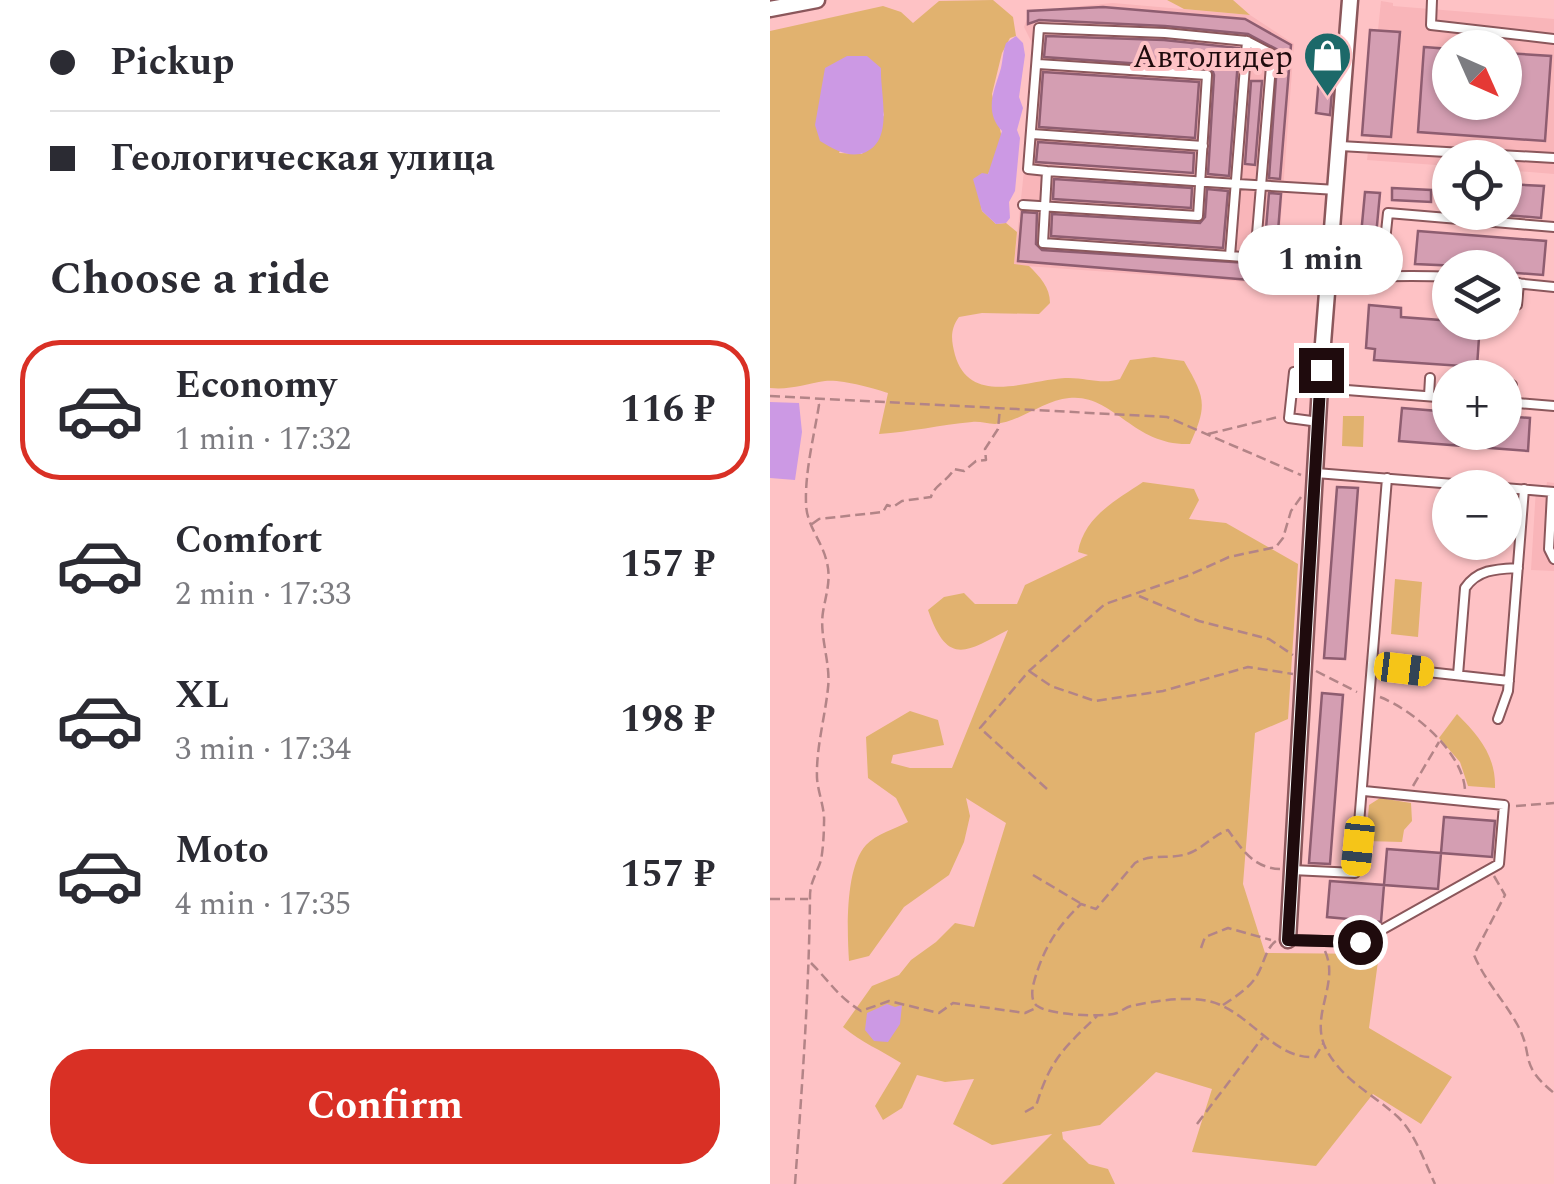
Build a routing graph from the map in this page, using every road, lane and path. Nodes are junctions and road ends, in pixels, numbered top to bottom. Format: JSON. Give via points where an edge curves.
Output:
{"nodes":[{"id":1,"x":817,"y":0,"type":"edge"},
{"id":2,"x":1350,"y":0,"type":"edge"},
{"id":3,"x":1432,"y":0,"type":"edge"},
{"id":4,"x":770,"y":9,"type":"edge"},
{"id":5,"x":1554,"y":40,"type":"edge"},
{"id":6,"x":1247,"y":41,"type":"junction"},
{"id":7,"x":1038,"y":64,"type":"junction"},
{"id":8,"x":1032,"y":134,"type":"junction"},
{"id":9,"x":1203,"y":146,"type":"junction"},
{"id":10,"x":1340,"y":146,"type":"junction"},
{"id":11,"x":1554,"y":158,"type":"edge"},
{"id":12,"x":1047,"y":170,"type":"junction"},
{"id":13,"x":1200,"y":181,"type":"junction"},
{"id":14,"x":1236,"y":184,"type":"junction"},
{"id":15,"x":1260,"y":185,"type":"junction"},
{"id":16,"x":1337,"y":190,"type":"junction"},
{"id":17,"x":1024,"y":204,"type":"dead end"},
{"id":18,"x":1045,"y":205,"type":"junction"},
{"id":19,"x":1554,"y":227,"type":"edge"},
{"id":20,"x":1230,"y":256,"type":"junction"},
{"id":21,"x":1330,"y":276,"type":"junction"},
{"id":22,"x":1432,"y":276,"type":"edge"},
{"id":23,"x":1382,"y":279,"type":"junction"},
{"id":24,"x":1522,"y":284,"type":"edge"},
{"id":25,"x":1554,"y":286,"type":"edge"},
{"id":26,"x":1321,"y":370,"type":"junction"},
{"id":27,"x":1430,"y":378,"type":"dead end"},
{"id":28,"x":1320,"y":388,"type":"junction"},
{"id":29,"x":770,"y":396,"type":"edge"},
{"id":30,"x":1429,"y":396,"type":"junction"},
{"id":31,"x":1432,"y":396,"type":"edge"},
{"id":32,"x":816,"y":398,"type":"junction"},
{"id":33,"x":1522,"y":403,"type":"edge"},
{"id":34,"x":1554,"y":406,"type":"edge"},
{"id":35,"x":1000,"y":408,"type":"junction"},
{"id":36,"x":1289,"y":418,"type":"junction"},
{"id":37,"x":1319,"y":422,"type":"junction"},
{"id":38,"x":1206,"y":434,"type":"junction"},
{"id":39,"x":1316,"y":477,"type":"junction"},
{"id":40,"x":1387,"y":478,"type":"junction"},
{"id":41,"x":1524,"y":490,"type":"junction"},
{"id":42,"x":1553,"y":492,"type":"edge"},
{"id":43,"x":810,"y":525,"type":"junction"},
{"id":44,"x":1554,"y":559,"type":"edge"},
{"id":45,"x":1518,"y":568,"type":"junction"},
{"id":46,"x":1135,"y":595,"type":"junction"},
{"id":47,"x":1373,"y":666,"type":"junction"},
{"id":48,"x":1304,"y":670,"type":"junction"},
{"id":49,"x":1029,"y":671,"type":"junction"},
{"id":50,"x":1458,"y":676,"type":"junction"},
{"id":51,"x":1509,"y":682,"type":"junction"},
{"id":52,"x":1371,"y":694,"type":"junction"},
{"id":53,"x":1498,"y":718,"type":"dead end"},
{"id":54,"x":1440,"y":740,"type":"junction"},
{"id":55,"x":1048,"y":789,"type":"dead end"},
{"id":56,"x":1364,"y":791,"type":"junction"},
{"id":57,"x":1412,"y":796,"type":"junction"},
{"id":58,"x":1465,"y":801,"type":"junction"},
{"id":59,"x":1554,"y":803,"type":"edge"},
{"id":60,"x":1504,"y":805,"type":"junction"},
{"id":61,"x":1490,"y":869,"type":"junction"},
{"id":62,"x":1292,"y":870,"type":"junction"},
{"id":63,"x":1033,"y":875,"type":"dead end"},
{"id":64,"x":810,"y":898,"type":"junction"},
{"id":65,"x":770,"y":899,"type":"edge"},
{"id":66,"x":1081,"y":904,"type":"junction"},
{"id":67,"x":1280,"y":940,"type":"junction"},
{"id":68,"x":1321,"y":941,"type":"junction"},
{"id":69,"x":1201,"y":948,"type":"dead end"},
{"id":70,"x":809,"y":961,"type":"junction"},
{"id":71,"x":1222,"y":1005,"type":"junction"},
{"id":72,"x":1038,"y":1008,"type":"junction"},
{"id":73,"x":1098,"y":1015,"type":"junction"},
{"id":74,"x":1264,"y":1036,"type":"junction"},
{"id":75,"x":1323,"y":1044,"type":"junction"},
{"id":76,"x":1554,"y":1093,"type":"edge"},
{"id":77,"x":1024,"y":1112,"type":"dead end"},
{"id":78,"x":1197,"y":1124,"type":"dead end"},
{"id":79,"x":795,"y":1184,"type":"edge"},
{"id":80,"x":1435,"y":1184,"type":"edge"}],
"edges":[{"from":1,"to":4,"type":"street"},
{"from":2,"to":10,"type":"street"},
{"from":3,"to":5,"type":"lane","via":[[1430,25]]},
{"from":6,"to":7,"type":"lane","via":[[1039,28]]},
{"from":6,"to":14,"type":"lane"},
{"from":6,"to":15,"type":"lane","via":[[1272,54]]},
{"from":7,"to":8,"type":"lane"},
{"from":7,"to":9,"type":"lane","via":[[1208,76]]},
{"from":8,"to":9,"type":"lane"},
{"from":8,"to":12,"type":"lane","via":[[1028,169]]},
{"from":9,"to":13,"type":"lane"},
{"from":10,"to":11,"type":"lane"},
{"from":10,"to":16,"type":"street"},
{"from":12,"to":13,"type":"lane"},
{"from":12,"to":18,"type":"lane"},
{"from":13,"to":14,"type":"lane"},
{"from":13,"to":18,"type":"lane","via":[[1198,216]]},
{"from":14,"to":15,"type":"lane"},
{"from":14,"to":20,"type":"lane"},
{"from":15,"to":16,"type":"lane"},
{"from":15,"to":20,"type":"lane","via":[[1254,258]]},
{"from":16,"to":21,"type":"street"},
{"from":17,"to":18,"type":"lane"},
{"from":18,"to":20,"type":"lane","via":[[1043,243]]},
{"from":19,"to":23,"type":"lane","via":[[1388,212]]},
{"from":21,"to":23,"type":"lane"},
{"from":21,"to":26,"type":"street"},
{"from":22,"to":23,"type":"lane"},
{"from":24,"to":25,"type":"lane"},
{"from":26,"to":28,"type":"street"},
{"from":26,"to":36,"type":"lane","via":[[1294,372]]},
{"from":27,"to":30,"type":"lane"},
{"from":28,"to":30,"type":"lane"},
{"from":28,"to":37,"type":"street"},
{"from":29,"to":32,"type":"path"},
{"from":30,"to":31,"type":"lane"},
{"from":32,"to":35,"type":"path"},
{"from":32,"to":43,"type":"path","via":[[805,501]]},
{"from":33,"to":34,"type":"lane"},
{"from":35,"to":38,"type":"path","via":[[1166,417]]},
{"from":35,"to":43,"type":"path","via":[[986,460],[954,470],[931,497]]},
{"from":36,"to":37,"type":"lane"},
{"from":36,"to":38,"type":"path"},
{"from":37,"to":39,"type":"street"},
{"from":38,"to":39,"type":"path"},
{"from":39,"to":40,"type":"lane"},
{"from":39,"to":46,"type":"path","via":[[1291,510],[1276,546],[1229,556]]},
{"from":39,"to":48,"type":"street"},
{"from":40,"to":41,"type":"lane"},
{"from":40,"to":47,"type":"lane"},
{"from":41,"to":42,"type":"lane"},
{"from":41,"to":45,"type":"lane"},
{"from":42,"to":44,"type":"lane"},
{"from":43,"to":64,"type":"path","via":[[827,560],[822,614],[829,686],[817,780],[824,808],[822,853]]},
{"from":45,"to":50,"type":"lane","via":[[1482,572],[1465,588]]},
{"from":45,"to":51,"type":"lane"},
{"from":46,"to":48,"type":"path","via":[[1199,622],[1268,638]]},
{"from":46,"to":49,"type":"path","via":[[1104,604]]},
{"from":47,"to":50,"type":"lane"},
{"from":47,"to":52,"type":"lane"},
{"from":48,"to":49,"type":"path","via":[[1248,666],[1095,701]]},
{"from":48,"to":52,"type":"path"},
{"from":48,"to":62,"type":"street"},
{"from":49,"to":55,"type":"path","via":[[980,728]]},
{"from":50,"to":51,"type":"lane"},
{"from":51,"to":53,"type":"lane"},
{"from":52,"to":54,"type":"path"},
{"from":52,"to":56,"type":"lane"},
{"from":54,"to":57,"type":"path"},
{"from":54,"to":58,"type":"path","via":[[1464,774]]},
{"from":56,"to":57,"type":"lane"},
{"from":56,"to":62,"type":"lane","via":[[1355,873]]},
{"from":57,"to":58,"type":"lane"},
{"from":58,"to":60,"type":"lane"},
{"from":59,"to":60,"type":"path"},
{"from":60,"to":61,"type":"lane","via":[[1499,864]]},
{"from":61,"to":68,"type":"lane","via":[[1360,942]]},
{"from":61,"to":76,"type":"path","via":[[1505,895],[1474,955],[1520,1030],[1528,1068]]},
{"from":62,"to":66,"type":"path","via":[[1252,860],[1228,830],[1175,858],[1143,858],[1096,909]]},
{"from":62,"to":67,"type":"street"},
{"from":63,"to":66,"type":"path"},
{"from":64,"to":65,"type":"path"},
{"from":64,"to":70,"type":"path"},
{"from":66,"to":72,"type":"path","via":[[1056,929],[1043,955],[1032,989]]},
{"from":67,"to":68,"type":"lane"},
{"from":67,"to":69,"type":"path","via":[[1228,928],[1205,936]]},
{"from":67,"to":71,"type":"path","via":[[1248,987]]},
{"from":68,"to":75,"type":"path","via":[[1331,970],[1320,1017]]},
{"from":70,"to":72,"type":"path","via":[[837,995],[861,1011],[889,1001],[938,1013],[952,1003]]},
{"from":70,"to":79,"type":"path"},
{"from":71,"to":73,"type":"path","via":[[1191,998]]},
{"from":71,"to":74,"type":"path"},
{"from":72,"to":73,"type":"path"},
{"from":73,"to":77,"type":"path","via":[[1060,1052],[1036,1106]]},
{"from":74,"to":75,"type":"path","via":[[1307,1058],[1316,1057]]},
{"from":74,"to":78,"type":"path"},
{"from":75,"to":80,"type":"path","via":[[1343,1075],[1401,1119]]}]}
